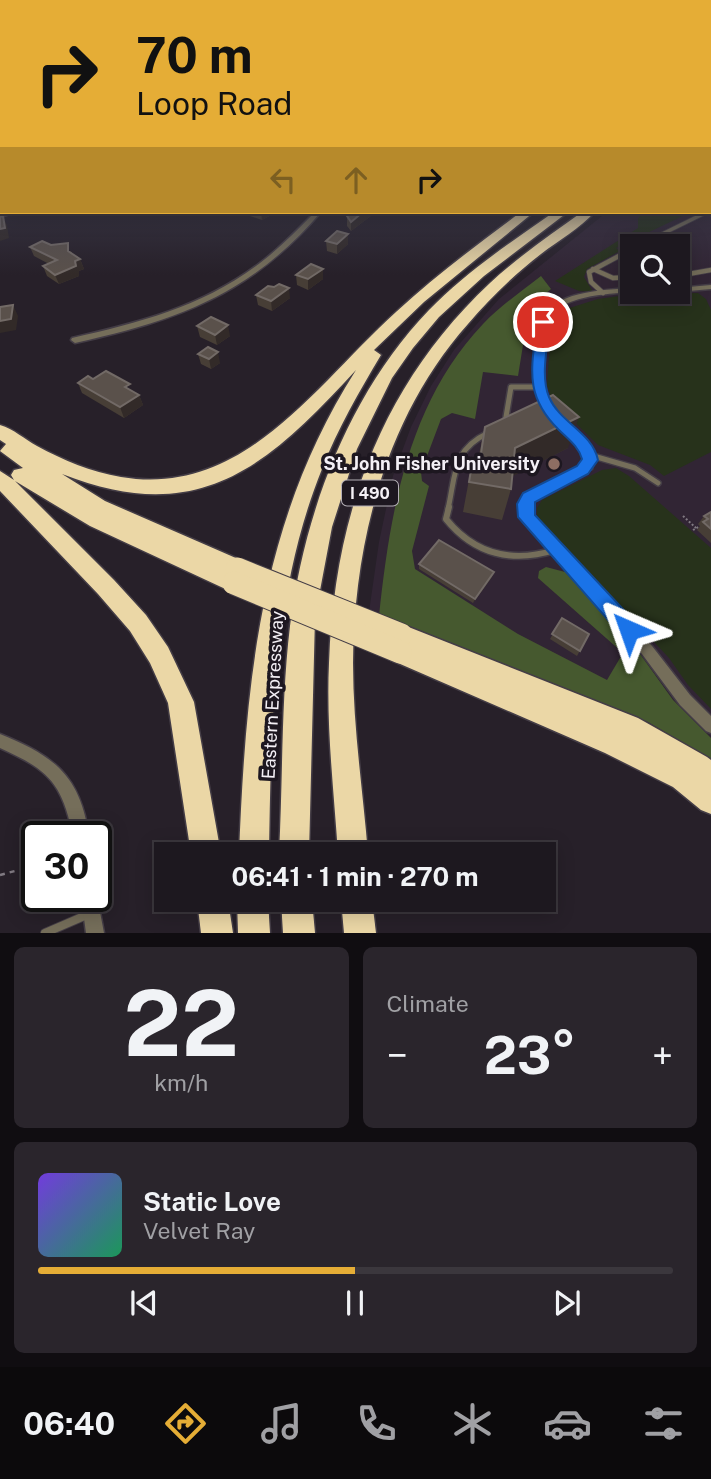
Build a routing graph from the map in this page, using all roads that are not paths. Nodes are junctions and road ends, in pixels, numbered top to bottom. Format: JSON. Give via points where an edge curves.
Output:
{"nodes":[{"id":1,"x":316,"y":214,"type":"edge"},
{"id":2,"x":526,"y":214,"type":"edge"},
{"id":3,"x":559,"y":214,"type":"edge"},
{"id":4,"x":586,"y":214,"type":"edge"},
{"id":5,"x":703,"y":214,"type":"edge"},
{"id":6,"x":662,"y":234,"type":"edge"},
{"id":7,"x":620,"y":255,"type":"edge"},
{"id":8,"x":593,"y":269,"type":"junction"},
{"id":9,"x":711,"y":271,"type":"edge"},
{"id":10,"x":690,"y":274,"type":"edge"},
{"id":11,"x":620,"y":278,"type":"edge"},
{"id":12,"x":711,"y":287,"type":"edge"},
{"id":13,"x":690,"y":289,"type":"edge"},
{"id":14,"x":620,"y":291,"type":"edge"},
{"id":15,"x":603,"y":293,"type":"junction"},
{"id":16,"x":411,"y":308,"type":"junction"},
{"id":17,"x":75,"y":340,"type":"dead end"},
{"id":18,"x":538,"y":387,"type":"junction"},
{"id":19,"x":502,"y":426,"type":"edge"},
{"id":20,"x":0,"y":430,"type":"edge"},
{"id":21,"x":492,"y":431,"type":"edge"},
{"id":22,"x":0,"y":444,"type":"edge"},
{"id":23,"x":590,"y":455,"type":"junction"},
{"id":24,"x":0,"y":460,"type":"edge"},
{"id":25,"x":0,"y":478,"type":"edge"},
{"id":26,"x":658,"y":483,"type":"dead end"},
{"id":27,"x":555,"y":550,"type":"junction"},
{"id":28,"x":236,"y":576,"type":"junction"},
{"id":29,"x":401,"y":644,"type":"junction"},
{"id":30,"x":711,"y":726,"type":"edge"},
{"id":31,"x":0,"y":741,"type":"edge"},
{"id":32,"x":711,"y":778,"type":"edge"},
{"id":33,"x":711,"y":800,"type":"edge"},
{"id":34,"x":78,"y":821,"type":"edge"},
{"id":35,"x":204,"y":842,"type":"edge"},
{"id":36,"x":254,"y":842,"type":"edge"},
{"id":37,"x":294,"y":842,"type":"edge"},
{"id":38,"x":352,"y":842,"type":"edge"},
{"id":39,"x":78,"y":912,"type":"edge"},
{"id":40,"x":92,"y":912,"type":"edge"},
{"id":41,"x":214,"y":912,"type":"edge"},
{"id":42,"x":253,"y":912,"type":"edge"},
{"id":43,"x":298,"y":912,"type":"edge"},
{"id":44,"x":358,"y":912,"type":"edge"},
{"id":45,"x":45,"y":933,"type":"edge"},
{"id":46,"x":95,"y":933,"type":"edge"},
{"id":47,"x":217,"y":933,"type":"edge"},
{"id":48,"x":254,"y":933,"type":"edge"},
{"id":49,"x":299,"y":933,"type":"edge"},
{"id":50,"x":360,"y":933,"type":"edge"}],
"edges":[{"from":1,"to":17,"type":"street","via":[[274,256],[223,292],[164,319]]},
{"from":2,"to":16,"type":"highway"},
{"from":3,"to":37,"type":"highway","name":"Eastern Expressway","number":"I 490","via":[[433,315],[387,374],[351,445],[326,514],[305,606]]},
{"from":4,"to":38,"type":"highway","number":"I 490","via":[[523,262],[465,318],[406,397],[381,455],[354,546],[341,661]]},
{"from":5,"to":6,"type":"lane"},
{"from":7,"to":8,"type":"lane"},
{"from":8,"to":11,"type":"lane"},
{"from":8,"to":15,"type":"lane","via":[[588,276]]},
{"from":9,"to":10,"type":"lane"},
{"from":12,"to":13,"type":"street"},
{"from":14,"to":15,"type":"street"},
{"from":15,"to":18,"type":"street","via":[[566,302],[548,314],[542,330]]},
{"from":16,"to":20,"type":"highway","via":[[267,447],[231,470],[200,482],[166,488],[116,486],[75,474]]},
{"from":16,"to":36,"type":"highway","via":[[346,397],[298,510],[265,655]]},
{"from":18,"to":19,"type":"lane","via":[[512,387]]},
{"from":18,"to":23,"type":"street","via":[[546,407]]},
{"from":21,"to":27,"type":"lane","via":[[473,440],[460,454],[446,519],[469,540],[507,557],[525,558]]},
{"from":22,"to":28,"type":"highway","via":[[98,507]]},
{"from":23,"to":26,"type":"lane","via":[[635,468]]},
{"from":23,"to":27,"type":"street","via":[[583,470],[537,493],[526,504],[527,517]]},
{"from":24,"to":28,"type":"highway","via":[[54,498],[152,547]]},
{"from":25,"to":35,"type":"highway","via":[[106,587],[159,655],[181,702]]},
{"from":27,"to":30,"type":"street"},
{"from":28,"to":29,"type":"highway","bridge":true},
{"from":29,"to":32,"type":"highway","via":[[629,727]]},
{"from":29,"to":33,"type":"highway","via":[[683,777]]},
{"from":31,"to":34,"type":"street","via":[[49,765],[72,797]]},
{"from":39,"to":45,"type":"lane"},
{"from":40,"to":46,"type":"street"},
{"from":41,"to":47,"type":"highway"},
{"from":42,"to":48,"type":"highway"},
{"from":43,"to":49,"type":"highway"},
{"from":44,"to":50,"type":"highway"}]}
